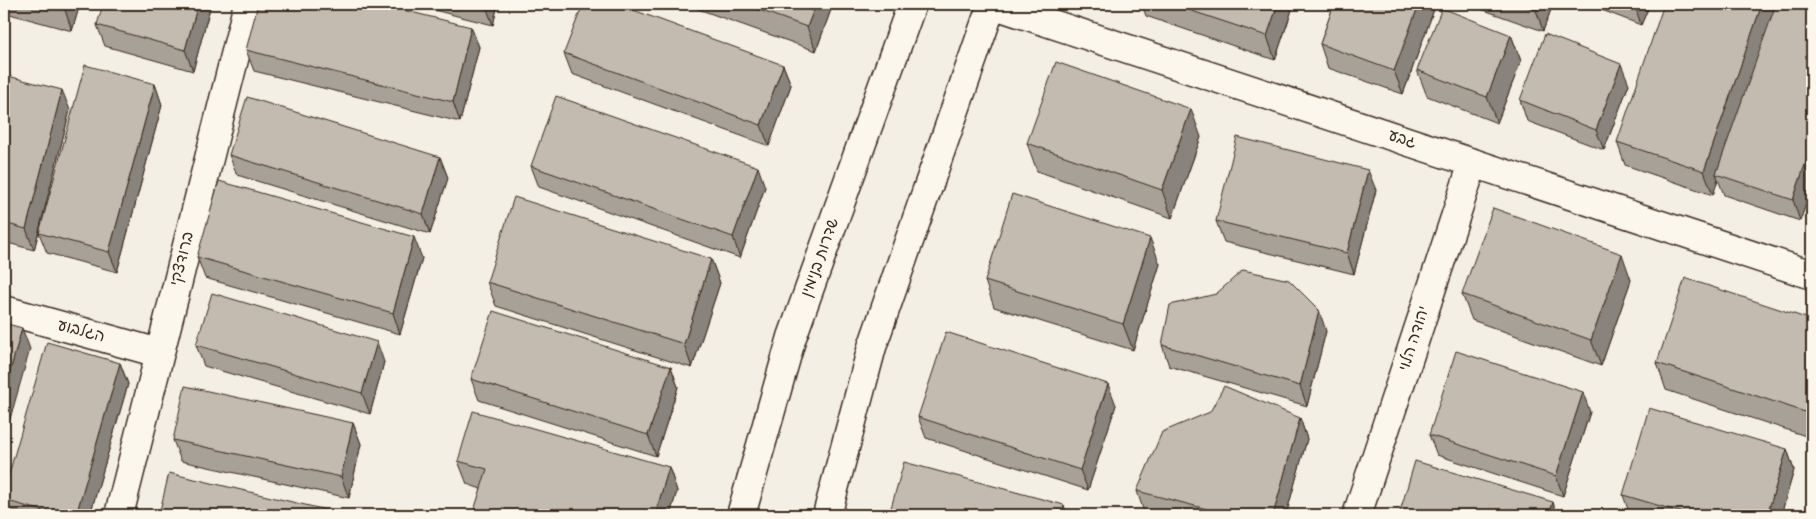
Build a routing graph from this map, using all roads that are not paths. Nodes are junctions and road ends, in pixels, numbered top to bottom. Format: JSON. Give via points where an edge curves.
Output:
{"nodes":[{"id":1,"x":248,"y":4,"type":"edge"},
{"id":2,"x":912,"y":4,"type":"edge"},
{"id":3,"x":992,"y":4,"type":"edge"},
{"id":4,"x":1473,"y":164,"type":"junction"},
{"id":5,"x":1812,"y":275,"type":"edge"},
{"id":6,"x":4,"y":310,"type":"edge"},
{"id":7,"x":159,"y":354,"type":"junction"},
{"id":8,"x":119,"y":515,"type":"edge"},
{"id":9,"x":741,"y":515,"type":"edge"},
{"id":10,"x":827,"y":515,"type":"edge"},
{"id":11,"x":1357,"y":515,"type":"edge"}],
"edges":[{"from":1,"to":7,"type":"street","name":"ברודצקי"},
{"from":2,"to":9,"type":"street","name":"שדרות בנימין","via":[[792,337]]},
{"from":3,"to":4,"type":"street","name":"גבע"},
{"from":3,"to":10,"type":"street","via":[[872,348]]},
{"from":4,"to":5,"type":"street","name":"גבע"},
{"from":4,"to":11,"type":"street","name":"יהודה הלוי"},
{"from":6,"to":7,"type":"street","name":"הגלבוע"},
{"from":7,"to":8,"type":"street","name":"ברודצקי"}]}
